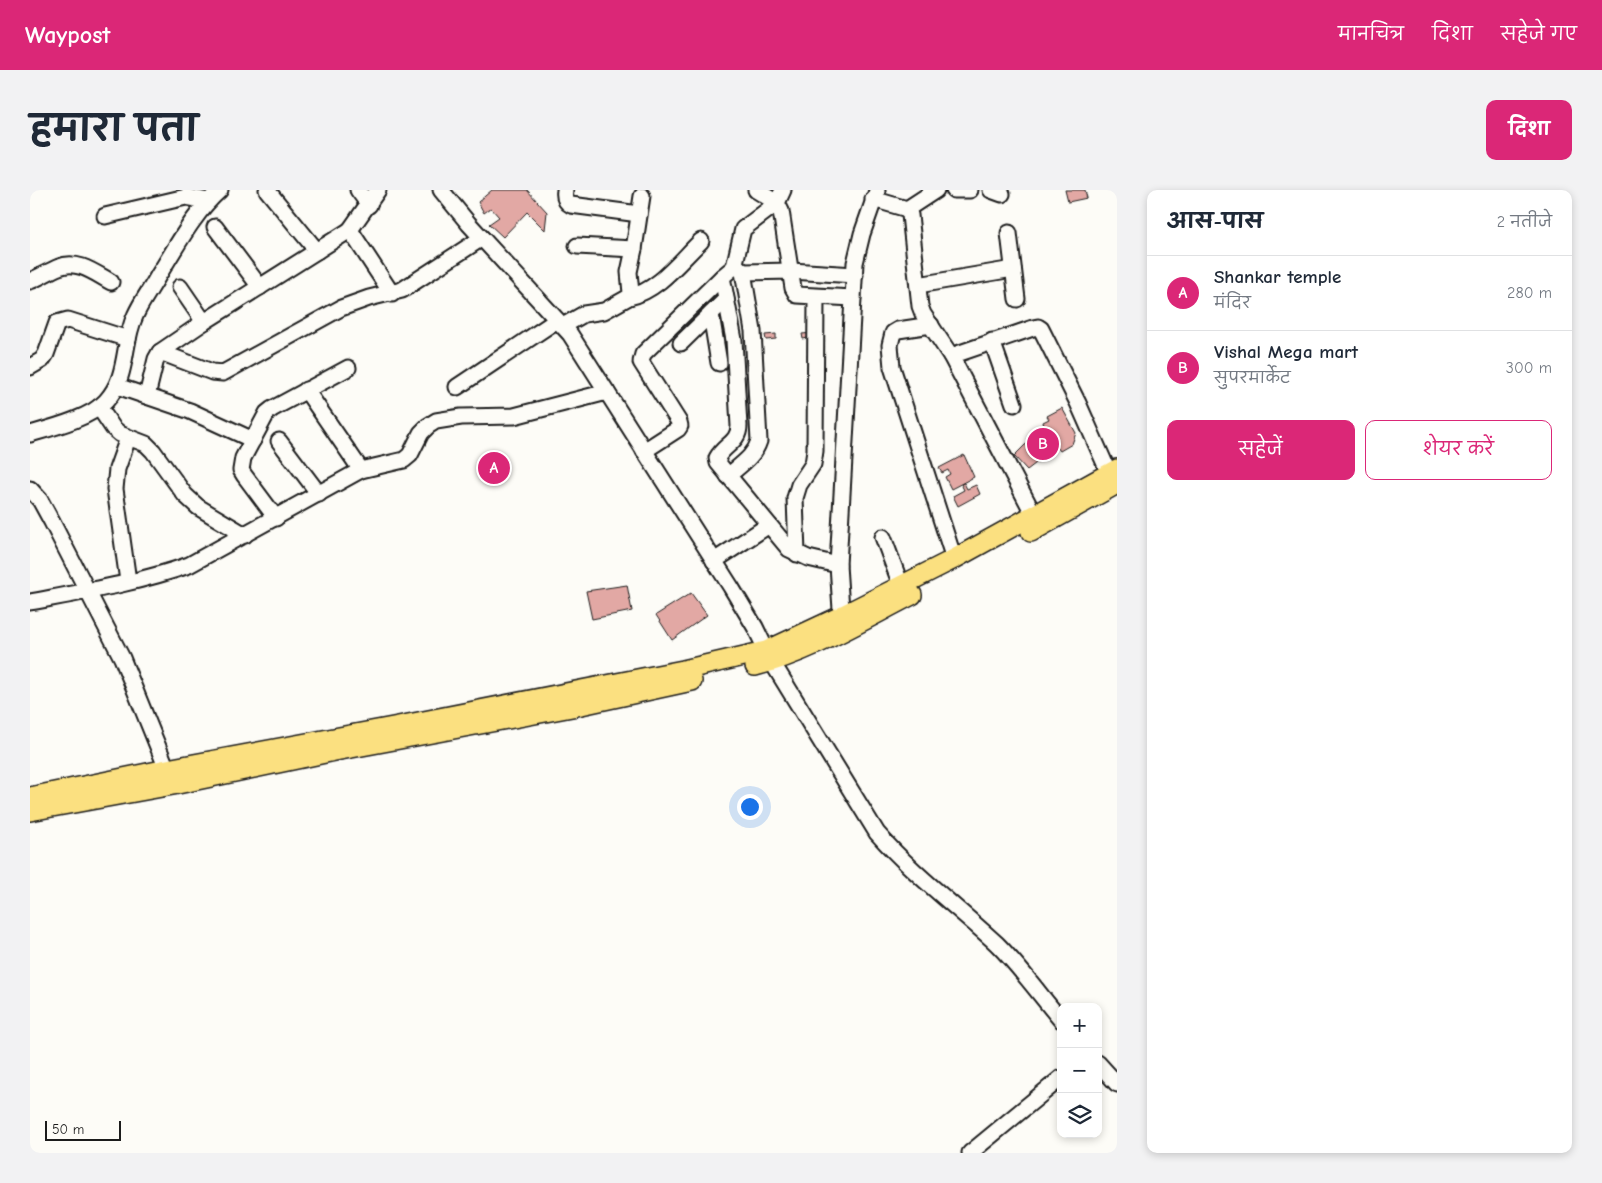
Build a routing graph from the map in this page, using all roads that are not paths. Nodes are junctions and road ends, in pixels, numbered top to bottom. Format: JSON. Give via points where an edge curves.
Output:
{"nodes":[{"id":1,"x":220,"y":190,"type":"edge"},
{"id":2,"x":267,"y":190,"type":"edge"},
{"id":3,"x":358,"y":190,"type":"edge"},
{"id":4,"x":378,"y":190,"type":"edge"},
{"id":5,"x":441,"y":190,"type":"edge"},
{"id":6,"x":565,"y":190,"type":"edge"},
{"id":7,"x":756,"y":190,"type":"edge"},
{"id":8,"x":936,"y":190,"type":"edge"},
{"id":9,"x":954,"y":190,"type":"edge"},
{"id":10,"x":970,"y":190,"type":"edge"},
{"id":11,"x":875,"y":195,"type":"edge"},
{"id":12,"x":642,"y":196,"type":"dead end"},
{"id":13,"x":780,"y":197,"type":"edge"},
{"id":14,"x":208,"y":201,"type":"junction"},
{"id":15,"x":369,"y":204,"type":"junction"},
{"id":16,"x":907,"y":209,"type":"junction"},
{"id":17,"x":639,"y":214,"type":"junction"},
{"id":18,"x":105,"y":216,"type":"dead end"},
{"id":19,"x":215,"y":227,"type":"dead end"},
{"id":20,"x":350,"y":230,"type":"junction"},
{"id":21,"x":1009,"y":233,"type":"dead end"},
{"id":22,"x":482,"y":238,"type":"junction"},
{"id":23,"x":701,"y":240,"type":"dead end"},
{"id":24,"x":577,"y":246,"type":"dead end"},
{"id":25,"x":634,"y":250,"type":"junction"},
{"id":26,"x":317,"y":252,"type":"junction"},
{"id":27,"x":738,"y":269,"type":"junction"},
{"id":28,"x":1013,"y":269,"type":"junction"},
{"id":29,"x":791,"y":271,"type":"junction"},
{"id":30,"x":854,"y":274,"type":"junction"},
{"id":31,"x":722,"y":277,"type":"junction"},
{"id":32,"x":30,"y":281,"type":"edge"},
{"id":33,"x":111,"y":282,"type":"dead end"},
{"id":34,"x":918,"y":286,"type":"junction"},
{"id":35,"x":180,"y":287,"type":"dead end"},
{"id":36,"x":260,"y":287,"type":"junction"},
{"id":37,"x":392,"y":294,"type":"junction"},
{"id":38,"x":629,"y":297,"type":"junction"},
{"id":39,"x":816,"y":297,"type":"junction"},
{"id":40,"x":853,"y":298,"type":"junction"},
{"id":41,"x":726,"y":299,"type":"junction"},
{"id":42,"x":1017,"y":299,"type":"dead end"},
{"id":43,"x":711,"y":314,"type":"junction"},
{"id":44,"x":204,"y":322,"type":"junction"},
{"id":45,"x":560,"y":323,"type":"junction"},
{"id":46,"x":931,"y":325,"type":"junction"},
{"id":47,"x":128,"y":339,"type":"junction"},
{"id":48,"x":992,"y":341,"type":"junction"},
{"id":49,"x":681,"y":343,"type":"dead end"},
{"id":50,"x":160,"y":352,"type":"junction"},
{"id":51,"x":952,"y":356,"type":"junction"},
{"id":52,"x":719,"y":363,"type":"dead end"},
{"id":53,"x":30,"y":367,"type":"edge"},
{"id":54,"x":348,"y":368,"type":"dead end"},
{"id":55,"x":116,"y":386,"type":"junction"},
{"id":56,"x":458,"y":387,"type":"dead end"},
{"id":57,"x":306,"y":390,"type":"junction"},
{"id":58,"x":607,"y":392,"type":"junction"},
{"id":59,"x":147,"y":396,"type":"junction"},
{"id":60,"x":1014,"y":404,"type":"dead end"},
{"id":61,"x":99,"y":407,"type":"junction"},
{"id":62,"x":30,"y":434,"type":"edge"},
{"id":63,"x":128,"y":438,"type":"junction"},
{"id":64,"x":253,"y":440,"type":"junction"},
{"id":65,"x":280,"y":441,"type":"dead end"},
{"id":66,"x":644,"y":451,"type":"junction"},
{"id":67,"x":361,"y":470,"type":"junction"},
{"id":68,"x":728,"y":476,"type":"junction"},
{"id":69,"x":1114,"y":478,"type":"edge"},
{"id":70,"x":30,"y":489,"type":"edge"},
{"id":71,"x":318,"y":494,"type":"junction"},
{"id":72,"x":1034,"y":515,"type":"junction"},
{"id":73,"x":276,"y":518,"type":"junction"},
{"id":74,"x":769,"y":525,"type":"junction"},
{"id":75,"x":245,"y":535,"type":"junction"},
{"id":76,"x":883,"y":537,"type":"dead end"},
{"id":77,"x":796,"y":554,"type":"junction"},
{"id":78,"x":954,"y":559,"type":"junction"},
{"id":79,"x":714,"y":561,"type":"junction"},
{"id":80,"x":838,"y":565,"type":"junction"},
{"id":81,"x":128,"y":581,"type":"junction"},
{"id":82,"x":88,"y":591,"type":"junction"},
{"id":83,"x":903,"y":592,"type":"junction"},
{"id":84,"x":30,"y":602,"type":"edge"},
{"id":85,"x":842,"y":624,"type":"junction"},
{"id":86,"x":769,"y":656,"type":"junction"},
{"id":87,"x":170,"y":777,"type":"junction"},
{"id":88,"x":30,"y":797,"type":"edge"},
{"id":89,"x":30,"y":811,"type":"edge"},
{"id":90,"x":1057,"y":1015,"type":"edge"},
{"id":91,"x":1102,"y":1068,"type":"edge"},
{"id":92,"x":1057,"y":1081,"type":"edge"},
{"id":93,"x":1117,"y":1084,"type":"edge"},
{"id":94,"x":970,"y":1153,"type":"edge"}],
"edges":[{"from":1,"to":14,"type":"street"},
{"from":2,"to":26,"type":"street"},
{"from":3,"to":15,"type":"street"},
{"from":4,"to":15,"type":"street"},
{"from":5,"to":22,"type":"street"},
{"from":6,"to":17,"type":"street","via":[[565,200],[571,205]]},
{"from":7,"to":13,"type":"street"},
{"from":8,"to":16,"type":"street"},
{"from":9,"to":10,"type":"street"},
{"from":11,"to":16,"type":"street"},
{"from":11,"to":30,"type":"street","via":[[862,234]]},
{"from":12,"to":17,"type":"street"},
{"from":13,"to":27,"type":"street","via":[[743,230]]},
{"from":13,"to":29,"type":"street"},
{"from":14,"to":18,"type":"street","via":[[186,197]]},
{"from":14,"to":47,"type":"street","via":[[194,218],[135,315]]},
{"from":15,"to":20,"type":"street"},
{"from":16,"to":34,"type":"street"},
{"from":17,"to":25,"type":"street"},
{"from":19,"to":36,"type":"street"},
{"from":20,"to":26,"type":"street"},
{"from":20,"to":37,"type":"street"},
{"from":21,"to":28,"type":"street"},
{"from":22,"to":37,"type":"street"},
{"from":22,"to":45,"type":"street"},
{"from":23,"to":38,"type":"street","via":[[654,287]]},
{"from":24,"to":25,"type":"street"},
{"from":25,"to":38,"type":"street","via":[[629,272]]},
{"from":26,"to":36,"type":"street"},
{"from":27,"to":29,"type":"street"},
{"from":27,"to":31,"type":"street"},
{"from":27,"to":68,"type":"street","via":[[753,331],[759,441],[751,456]]},
{"from":28,"to":34,"type":"street"},
{"from":28,"to":42,"type":"street"},
{"from":29,"to":30,"type":"street"},
{"from":29,"to":39,"type":"street","via":[[797,295]]},
{"from":30,"to":40,"type":"street"},
{"from":31,"to":41,"type":"street"},
{"from":31,"to":66,"type":"street","via":[[641,358],[680,426]]},
{"from":32,"to":33,"type":"street","via":[[60,266],[75,265]]},
{"from":34,"to":46,"type":"street","via":[[920,306]]},
{"from":35,"to":44,"type":"street"},
{"from":36,"to":44,"type":"street"},
{"from":37,"to":50,"type":"street","via":[[341,308],[223,373],[212,372]]},
{"from":38,"to":45,"type":"street","via":[[604,311]]},
{"from":39,"to":40,"type":"street"},
{"from":39,"to":77,"type":"street","via":[[815,451],[813,464],[799,485],[795,498]]},
{"from":40,"to":80,"type":"street"},
{"from":41,"to":43,"type":"street"},
{"from":41,"to":68,"type":"street","via":[[736,359],[739,433],[716,458]]},
{"from":43,"to":49,"type":"street"},
{"from":43,"to":52,"type":"street"},
{"from":44,"to":50,"type":"street"},
{"from":45,"to":56,"type":"street"},
{"from":45,"to":58,"type":"street"},
{"from":46,"to":51,"type":"street"},
{"from":46,"to":78,"type":"street","via":[[893,332],[890,345],[892,367]]},
{"from":47,"to":53,"type":"street","via":[[62,320],[54,326],[42,360]]},
{"from":47,"to":55,"type":"street","via":[[124,368]]},
{"from":48,"to":51,"type":"street"},
{"from":48,"to":60,"type":"street"},
{"from":48,"to":69,"type":"street","via":[[1033,328],[1041,329]]},
{"from":50,"to":59,"type":"street"},
{"from":51,"to":72,"type":"street"},
{"from":54,"to":57,"type":"street"},
{"from":55,"to":59,"type":"street"},
{"from":55,"to":61,"type":"street"},
{"from":57,"to":64,"type":"street","via":[[266,414]]},
{"from":57,"to":67,"type":"street"},
{"from":58,"to":66,"type":"street"},
{"from":58,"to":67,"type":"street","via":[[520,415],[436,421],[421,434],[404,460]]},
{"from":59,"to":64,"type":"street","via":[[190,410]]},
{"from":61,"to":62,"type":"street","via":[[66,423]]},
{"from":61,"to":63,"type":"street","via":[[113,428]]},
{"from":63,"to":75,"type":"street","via":[[146,444],[198,507]]},
{"from":63,"to":81,"type":"street","via":[[116,469],[115,489]]},
{"from":64,"to":73,"type":"street","via":[[243,458],[241,470]]},
{"from":65,"to":71,"type":"street"},
{"from":66,"to":79,"type":"street"},
{"from":67,"to":71,"type":"street"},
{"from":68,"to":74,"type":"street"},
{"from":69,"to":72,"type":"main road"},
{"from":69,"to":83,"type":"main road","via":[[959,571]]},
{"from":70,"to":82,"type":"street","via":[[40,500]]},
{"from":71,"to":73,"type":"street"},
{"from":72,"to":78,"type":"main road"},
{"from":73,"to":75,"type":"street"},
{"from":74,"to":77,"type":"street"},
{"from":74,"to":79,"type":"street"},
{"from":75,"to":81,"type":"street","via":[[189,565]]},
{"from":76,"to":83,"type":"street"},
{"from":77,"to":80,"type":"street"},
{"from":78,"to":83,"type":"main road"},
{"from":79,"to":86,"type":"street","via":[[755,626]]},
{"from":80,"to":85,"type":"street"},
{"from":81,"to":82,"type":"street"},
{"from":82,"to":84,"type":"street"},
{"from":82,"to":87,"type":"street","via":[[122,658]]},
{"from":83,"to":85,"type":"main road"},
{"from":85,"to":86,"type":"main road","via":[[811,647]]},
{"from":86,"to":87,"type":"main road","via":[[700,680],[572,707],[335,752]]},
{"from":86,"to":90,"type":"street","via":[[877,833],[896,855],[997,944]]},
{"from":87,"to":88,"type":"main road"},
{"from":87,"to":89,"type":"main road"},
{"from":91,"to":93,"type":"street"},
{"from":92,"to":94,"type":"street"}]}
